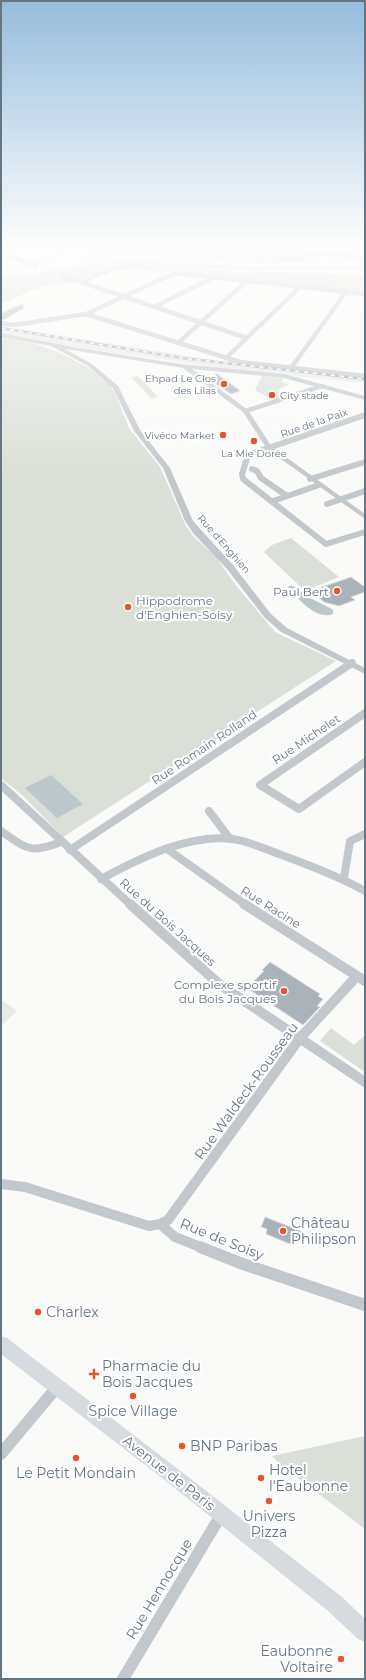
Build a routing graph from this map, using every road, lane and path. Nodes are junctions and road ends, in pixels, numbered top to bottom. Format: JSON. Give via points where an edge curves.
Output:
{"nodes":[{"id":1,"x":31,"y":322,"type":"edge"},
{"id":2,"x":113,"y":322,"type":"edge"},
{"id":3,"x":201,"y":322,"type":"edge"},
{"id":4,"x":202,"y":322,"type":"edge"},
{"id":5,"x":263,"y":322,"type":"edge"},
{"id":6,"x":324,"y":322,"type":"edge"},
{"id":7,"x":1,"y":323,"type":"edge"},
{"id":8,"x":1,"y":335,"type":"edge"},
{"id":9,"x":247,"y":338,"type":"junction"},
{"id":10,"x":178,"y":343,"type":"junction"},
{"id":11,"x":74,"y":352,"type":"junction"},
{"id":12,"x":226,"y":358,"type":"junction"},
{"id":13,"x":181,"y":366,"type":"junction"},
{"id":14,"x":291,"y":368,"type":"junction"},
{"id":15,"x":210,"y":369,"type":"junction"},
{"id":16,"x":198,"y":376,"type":"junction"},
{"id":17,"x":365,"y":376,"type":"edge"},
{"id":18,"x":322,"y":386,"type":"junction"},
{"id":19,"x":365,"y":398,"type":"edge"},
{"id":20,"x":246,"y":410,"type":"junction"},
{"id":21,"x":365,"y":415,"type":"edge"},
{"id":22,"x":269,"y":448,"type":"junction"},
{"id":23,"x":365,"y":462,"type":"edge"},
{"id":24,"x":252,"y":469,"type":"dead end"},
{"id":25,"x":310,"y":479,"type":"junction"},
{"id":26,"x":319,"y":485,"type":"junction"},
{"id":27,"x":365,"y":491,"type":"edge"},
{"id":28,"x":287,"y":496,"type":"junction"},
{"id":29,"x":340,"y":500,"type":"junction"},
{"id":30,"x":273,"y":501,"type":"junction"},
{"id":31,"x":327,"y":504,"type":"dead end"},
{"id":32,"x":365,"y":517,"type":"edge"},
{"id":33,"x":365,"y":532,"type":"edge"},
{"id":34,"x":352,"y":663,"type":"junction"},
{"id":35,"x":365,"y":671,"type":"edge"},
{"id":36,"x":365,"y":713,"type":"edge"},
{"id":37,"x":365,"y":762,"type":"edge"},
{"id":38,"x":4,"y":787,"type":"edge"},
{"id":39,"x":209,"y":811,"type":"dead end"},
{"id":40,"x":1,"y":831,"type":"edge"},
{"id":41,"x":365,"y":834,"type":"edge"},
{"id":42,"x":230,"y":839,"type":"junction"},
{"id":43,"x":62,"y":842,"type":"junction"},
{"id":44,"x":167,"y":849,"type":"junction"},
{"id":45,"x":70,"y":850,"type":"junction"},
{"id":46,"x":344,"y":878,"type":"junction"},
{"id":47,"x":101,"y":879,"type":"junction"},
{"id":48,"x":365,"y":890,"type":"edge"},
{"id":49,"x":361,"y":978,"type":"edge"},
{"id":50,"x":300,"y":1038,"type":"junction"},
{"id":51,"x":365,"y":1082,"type":"edge"},
{"id":52,"x":1,"y":1184,"type":"edge"},
{"id":53,"x":160,"y":1224,"type":"junction"},
{"id":54,"x":365,"y":1305,"type":"edge"},
{"id":55,"x":1,"y":1344,"type":"edge"},
{"id":56,"x":57,"y":1387,"type":"junction"},
{"id":57,"x":1,"y":1454,"type":"edge"},
{"id":58,"x":221,"y":1515,"type":"junction"},
{"id":59,"x":335,"y":1604,"type":"junction"},
{"id":60,"x":365,"y":1622,"type":"edge"},
{"id":61,"x":365,"y":1632,"type":"edge"},
{"id":62,"x":123,"y":1679,"type":"edge"}],
"edges":[{"from":1,"to":7,"type":"street","via":[[14,325]]},
{"from":2,"to":10,"type":"street"},
{"from":3,"to":10,"type":"street"},
{"from":4,"to":9,"type":"street"},
{"from":5,"to":9,"type":"street"},
{"from":6,"to":14,"type":"street"},
{"from":8,"to":11,"type":"street","name":"Rue d'Enghien","via":[[51,344]]},
{"from":9,"to":12,"type":"street"},
{"from":10,"to":12,"type":"street"},
{"from":11,"to":13,"type":"street","via":[[87,351]]},
{"from":11,"to":34,"type":"street","name":"Rue d'Enghien","via":[[116,387],[137,431],[166,468],[189,521],[230,567],[268,616],[284,630]]},
{"from":12,"to":14,"type":"street","via":[[248,364]]},
{"from":13,"to":15,"type":"street"},
{"from":13,"to":16,"type":"street"},
{"from":14,"to":17,"type":"street"},
{"from":15,"to":16,"type":"street"},
{"from":15,"to":18,"type":"street","via":[[284,376]]},
{"from":16,"to":20,"type":"street"},
{"from":18,"to":19,"type":"street"},
{"from":18,"to":20,"type":"street"},
{"from":20,"to":22,"type":"street"},
{"from":21,"to":22,"type":"street","name":"Rue de la Paix"},
{"from":22,"to":25,"type":"street"},
{"from":22,"to":30,"type":"street","name":"Rue de la Paix","via":[[248,455],[242,474],[244,479]]},
{"from":23,"to":25,"type":"street"},
{"from":24,"to":28,"type":"street"},
{"from":25,"to":26,"type":"street"},
{"from":26,"to":28,"type":"street"},
{"from":26,"to":29,"type":"street"},
{"from":27,"to":29,"type":"street"},
{"from":28,"to":30,"type":"street"},
{"from":29,"to":31,"type":"street"},
{"from":29,"to":32,"type":"street"},
{"from":30,"to":33,"type":"street","via":[[326,544]]},
{"from":34,"to":35,"type":"street","name":"Rue d'Enghien"},
{"from":34,"to":45,"type":"street","name":"Rue Romain Rolland"},
{"from":36,"to":37,"type":"street","name":"Rue Michelet","via":[[260,785],[299,809]]},
{"from":38,"to":43,"type":"street","name":"Rue du Bois Jacques"},
{"from":39,"to":42,"type":"street"},
{"from":40,"to":43,"type":"street","via":[[31,850],[40,850]]},
{"from":41,"to":46,"type":"street","via":[[350,841]]},
{"from":42,"to":44,"type":"street","via":[[199,841]]},
{"from":42,"to":46,"type":"street","via":[[250,843]]},
{"from":43,"to":45,"type":"street","name":"Rue du Bois Jacques"},
{"from":44,"to":47,"type":"street","via":[[138,859]]},
{"from":44,"to":49,"type":"street","name":"Rue Racine","via":[[229,894]]},
{"from":45,"to":47,"type":"street","name":"Rue du Bois Jacques"},
{"from":46,"to":48,"type":"street"},
{"from":47,"to":50,"type":"street","name":"Rue du Bois Jacques","via":[[219,984]]},
{"from":49,"to":50,"type":"street","name":"Rue Waldeck-Rousseau"},
{"from":50,"to":51,"type":"street","name":"Rue du Bois Jacques"},
{"from":50,"to":53,"type":"street","name":"Rue Waldeck-Rousseau","via":[[168,1220]]},
{"from":52,"to":53,"type":"street","via":[[25,1187],[137,1223],[149,1226]]},
{"from":53,"to":54,"type":"street","name":"Rue de Soisy","via":[[175,1237],[240,1263]]},
{"from":55,"to":56,"type":"main road","name":"Avenue de Paris"},
{"from":56,"to":57,"type":"street"},
{"from":56,"to":58,"type":"main road","name":"Avenue de Paris"},
{"from":58,"to":59,"type":"main road","name":"Avenue de Paris"},
{"from":58,"to":62,"type":"street","name":"Rue Hennocque"},
{"from":59,"to":60,"type":"main road","name":"Avenue de Paris"},
{"from":59,"to":61,"type":"main road","name":"Avenue de Paris"}]}
